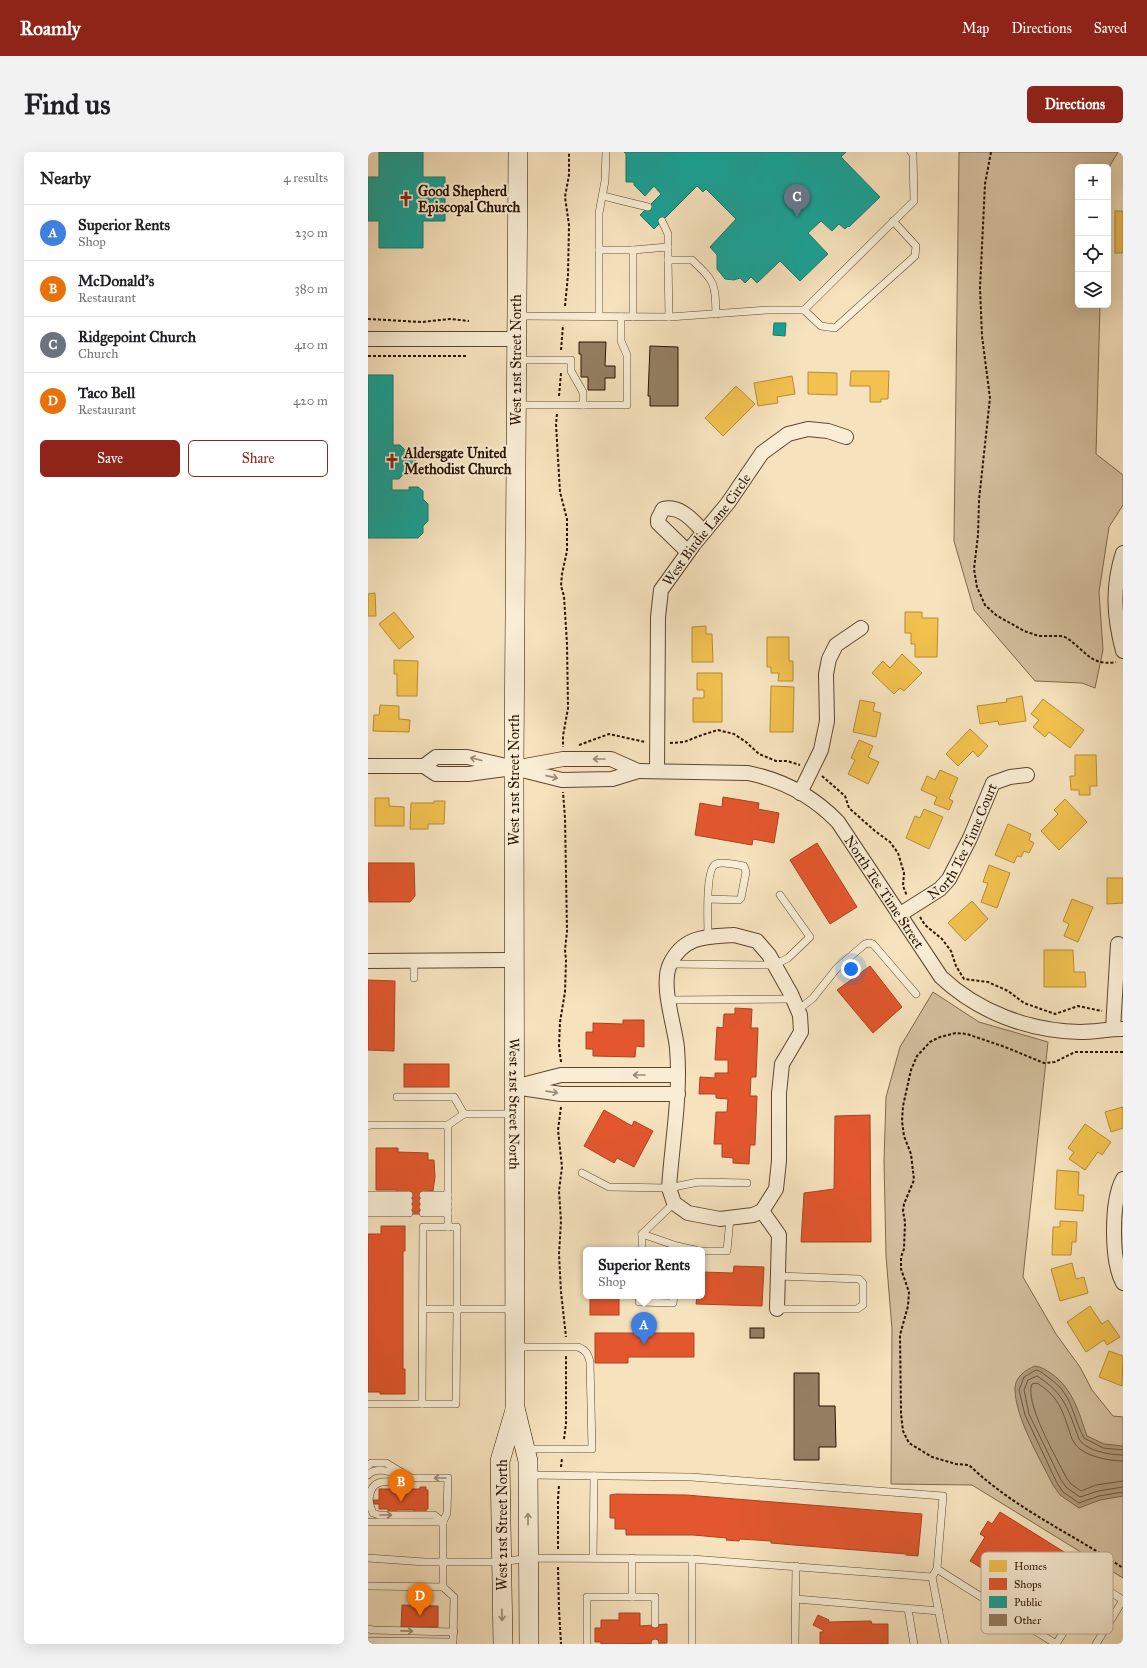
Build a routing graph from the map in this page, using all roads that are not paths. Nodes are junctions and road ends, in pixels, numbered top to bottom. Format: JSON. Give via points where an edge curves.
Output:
{"nodes":[{"id":1,"x":518,"y":152,"type":"edge"},
{"id":2,"x":606,"y":152,"type":"edge"},
{"id":3,"x":912,"y":153,"type":"edge"},
{"id":4,"x":602,"y":196,"type":"junction"},
{"id":5,"x":648,"y":207,"type":"dead end"},
{"id":6,"x":662,"y":221,"type":"dead end"},
{"id":7,"x":893,"y":221,"type":"junction"},
{"id":8,"x":668,"y":247,"type":"junction"},
{"id":9,"x":599,"y":250,"type":"junction"},
{"id":10,"x":633,"y":250,"type":"junction"},
{"id":11,"x":668,"y":260,"type":"junction"},
{"id":12,"x":804,"y":310,"type":"junction"},
{"id":13,"x":716,"y":314,"type":"junction"},
{"id":14,"x":517,"y":316,"type":"junction"},
{"id":15,"x":599,"y":316,"type":"junction"},
{"id":16,"x":621,"y":317,"type":"junction"},
{"id":17,"x":633,"y":317,"type":"junction"},
{"id":18,"x":669,"y":317,"type":"junction"},
{"id":19,"x":368,"y":339,"type":"edge"},
{"id":20,"x":517,"y":339,"type":"junction"},
{"id":21,"x":516,"y":360,"type":"junction"},
{"id":22,"x":516,"y":405,"type":"junction"},
{"id":23,"x":583,"y":405,"type":"junction"},
{"id":24,"x":846,"y":437,"type":"dead end"},
{"id":25,"x":704,"y":532,"type":"junction"},
{"id":26,"x":688,"y":552,"type":"junction"},
{"id":27,"x":1123,"y":553,"type":"edge"},
{"id":28,"x":861,"y":628,"type":"dead end"},
{"id":29,"x":1120,"y":656,"type":"edge"},
{"id":30,"x":368,"y":766,"type":"edge"},
{"id":31,"x":514,"y":768,"type":"junction"},
{"id":32,"x":638,"y":771,"type":"junction"},
{"id":33,"x":657,"y":771,"type":"junction"},
{"id":34,"x":1027,"y":775,"type":"dead end"},
{"id":35,"x":800,"y":793,"type":"junction"},
{"id":36,"x":780,"y":895,"type":"dead end"},
{"id":37,"x":708,"y":899,"type":"junction"},
{"id":38,"x":899,"y":915,"type":"junction"},
{"id":39,"x":708,"y":936,"type":"junction"},
{"id":40,"x":1118,"y":944,"type":"dead end"},
{"id":41,"x":514,"y":960,"type":"junction"},
{"id":42,"x":368,"y":961,"type":"edge"},
{"id":43,"x":414,"y":961,"type":"junction"},
{"id":44,"x":670,"y":964,"type":"junction"},
{"id":45,"x":774,"y":965,"type":"junction"},
{"id":46,"x":414,"y":978,"type":"dead end"},
{"id":47,"x":916,"y":994,"type":"dead end"},
{"id":48,"x":669,"y":1000,"type":"junction"},
{"id":49,"x":796,"y":1005,"type":"junction"},
{"id":50,"x":1118,"y":1029,"type":"edge"},
{"id":51,"x":678,"y":1075,"type":"junction"},
{"id":52,"x":514,"y":1087,"type":"junction"},
{"id":53,"x":678,"y":1094,"type":"junction"},
{"id":54,"x":397,"y":1097,"type":"dead end"},
{"id":55,"x":464,"y":1114,"type":"junction"},
{"id":56,"x":514,"y":1114,"type":"junction"},
{"id":57,"x":448,"y":1125,"type":"junction"},
{"id":58,"x":368,"y":1126,"type":"edge"},
{"id":59,"x":582,"y":1173,"type":"dead end"},
{"id":60,"x":1123,"y":1179,"type":"edge"},
{"id":61,"x":746,"y":1183,"type":"dead end"},
{"id":62,"x":669,"y":1188,"type":"junction"},
{"id":63,"x":368,"y":1195,"type":"edge"},
{"id":64,"x":368,"y":1200,"type":"edge"},
{"id":65,"x":674,"y":1203,"type":"junction"},
{"id":66,"x":409,"y":1204,"type":"junction"},
{"id":67,"x":448,"y":1204,"type":"junction"},
{"id":68,"x":368,"y":1207,"type":"edge"},
{"id":69,"x":762,"y":1211,"type":"junction"},
{"id":70,"x":368,"y":1213,"type":"edge"},
{"id":71,"x":730,"y":1218,"type":"junction"},
{"id":72,"x":448,"y":1227,"type":"junction"},
{"id":73,"x":642,"y":1234,"type":"junction"},
{"id":74,"x":642,"y":1247,"type":"edge"},
{"id":75,"x":674,"y":1247,"type":"edge"},
{"id":76,"x":705,"y":1251,"type":"edge"},
{"id":77,"x":778,"y":1276,"type":"junction"},
{"id":78,"x":1123,"y":1283,"type":"edge"},
{"id":79,"x":640,"y":1299,"type":"edge"},
{"id":80,"x":674,"y":1299,"type":"edge"},
{"id":81,"x":423,"y":1309,"type":"junction"},
{"id":82,"x":457,"y":1309,"type":"junction"},
{"id":83,"x":515,"y":1309,"type":"junction"},
{"id":84,"x":777,"y":1309,"type":"joint"},
{"id":85,"x":515,"y":1347,"type":"junction"},
{"id":86,"x":368,"y":1404,"type":"edge"},
{"id":87,"x":422,"y":1404,"type":"junction"},
{"id":88,"x":515,"y":1408,"type":"junction"},
{"id":89,"x":525,"y":1450,"type":"junction"},
{"id":90,"x":368,"y":1466,"type":"edge"},
{"id":91,"x":368,"y":1475,"type":"edge"},
{"id":92,"x":528,"y":1475,"type":"junction"},
{"id":93,"x":594,"y":1476,"type":"junction"},
{"id":94,"x":411,"y":1478,"type":"junction"},
{"id":95,"x":369,"y":1496,"type":"edge"},
{"id":96,"x":368,"y":1522,"type":"edge"},
{"id":97,"x":443,"y":1522,"type":"junction"},
{"id":98,"x":368,"y":1558,"type":"edge"},
{"id":99,"x":529,"y":1558,"type":"junction"},
{"id":100,"x":593,"y":1558,"type":"junction"},
{"id":101,"x":632,"y":1558,"type":"junction"},
{"id":102,"x":692,"y":1559,"type":"junction"},
{"id":103,"x":443,"y":1562,"type":"junction"},
{"id":104,"x":501,"y":1562,"type":"junction"},
{"id":105,"x":796,"y":1566,"type":"junction"},
{"id":106,"x":937,"y":1569,"type":"junction"},
{"id":107,"x":932,"y":1577,"type":"junction"},
{"id":108,"x":368,"y":1586,"type":"edge"},
{"id":109,"x":443,"y":1587,"type":"junction"},
{"id":110,"x":1113,"y":1594,"type":"edge"},
{"id":111,"x":632,"y":1597,"type":"junction"},
{"id":112,"x":981,"y":1597,"type":"edge"},
{"id":113,"x":796,"y":1598,"type":"junction"},
{"id":114,"x":908,"y":1609,"type":"junction"},
{"id":115,"x":939,"y":1612,"type":"junction"},
{"id":116,"x":1113,"y":1616,"type":"edge"},
{"id":117,"x":655,"y":1624,"type":"dead end"},
{"id":118,"x":368,"y":1629,"type":"edge"},
{"id":119,"x":454,"y":1632,"type":"junction"},
{"id":120,"x":1040,"y":1634,"type":"edge"},
{"id":121,"x":1062,"y":1634,"type":"edge"},
{"id":122,"x":1102,"y":1634,"type":"edge"},
{"id":123,"x":368,"y":1640,"type":"edge"},
{"id":124,"x":503,"y":1644,"type":"edge"},
{"id":125,"x":529,"y":1644,"type":"edge"},
{"id":126,"x":587,"y":1644,"type":"edge"},
{"id":127,"x":692,"y":1644,"type":"edge"},
{"id":128,"x":795,"y":1644,"type":"edge"},
{"id":129,"x":914,"y":1644,"type":"edge"},
{"id":130,"x":945,"y":1644,"type":"edge"},
{"id":131,"x":1096,"y":1644,"type":"edge"}],
"edges":[{"from":1,"to":14,"type":"main road","name":"West 21st Street North"},
{"from":2,"to":4,"type":"lane","via":[[606,181]]},
{"from":3,"to":7,"type":"lane","via":[[914,201]]},
{"from":4,"to":5,"type":"lane"},
{"from":4,"to":9,"type":"lane","via":[[599,213]]},
{"from":6,"to":8,"type":"lane","via":[[668,234]]},
{"from":7,"to":12,"type":"lane"},
{"from":7,"to":12,"type":"lane","via":[[916,246],[914,256],[835,328],[821,326]]},
{"from":8,"to":10,"type":"lane"},
{"from":8,"to":11,"type":"lane"},
{"from":9,"to":10,"type":"lane"},
{"from":9,"to":15,"type":"lane"},
{"from":10,"to":17,"type":"lane"},
{"from":11,"to":13,"type":"lane","via":[[692,260],[709,276],[716,289]]},
{"from":11,"to":18,"type":"lane"},
{"from":12,"to":13,"type":"lane"},
{"from":13,"to":18,"type":"lane"},
{"from":14,"to":15,"type":"lane"},
{"from":14,"to":20,"type":"main road","name":"West 21st Street North"},
{"from":15,"to":16,"type":"lane"},
{"from":16,"to":17,"type":"lane"},
{"from":16,"to":23,"type":"lane","via":[[621,341],[627,355],[627,405]]},
{"from":17,"to":18,"type":"lane"},
{"from":19,"to":20,"type":"street"},
{"from":20,"to":21,"type":"main road","name":"West 21st Street North"},
{"from":21,"to":22,"type":"main road","name":"West 21st Street North"},
{"from":21,"to":23,"type":"lane","via":[[571,360],[571,371],[583,392]]},
{"from":22,"to":23,"type":"lane"},
{"from":22,"to":31,"type":"main road","name":"West 21st Street North"},
{"from":24,"to":25,"type":"street","name":"West Birdie Lane Circle","via":[[828,431],[808,429],[788,434],[762,453],[728,503]]},
{"from":25,"to":26,"type":"street","name":"West Birdie Lane Circle"},
{"from":25,"to":26,"type":"street","via":[[682,512],[670,508],[663,509],[658,523]]},
{"from":26,"to":33,"type":"street","name":"West Birdie Lane Circle","via":[[661,590],[658,617]]},
{"from":27,"to":29,"type":"street","via":[[1114,602]]},
{"from":28,"to":35,"type":"street","via":[[836,645],[829,659],[826,674],[827,721],[821,750]]},
{"from":30,"to":31,"type":"street","name":"North Tee Time Street","via":[[424,766],[436,757],[467,756]]},
{"from":31,"to":32,"type":"street","name":"North Tee Time Street","one_way":true,"via":[[562,780],[612,779]]},
{"from":32,"to":31,"type":"street","name":"North Tee Time Street","one_way":true,"via":[[611,759],[563,759]]},
{"from":31,"to":41,"type":"main road","name":"West 21st Street North"},
{"from":32,"to":33,"type":"street","name":"North Tee Time Street"},
{"from":33,"to":35,"type":"street","name":"North Tee Time Street","via":[[748,773],[782,782]]},
{"from":34,"to":38,"type":"street","name":"North Tee Time Court","via":[[993,783],[970,838],[949,879],[940,889]]},
{"from":35,"to":38,"type":"street","name":"North Tee Time Street","via":[[823,807],[838,822]]},
{"from":36,"to":45,"type":"lane","via":[[810,937],[788,958]]},
{"from":37,"to":37,"type":"lane","via":[[711,869],[714,864],[744,866],[746,872],[739,900]]},
{"from":37,"to":39,"type":"lane"},
{"from":38,"to":50,"type":"street","name":"North Tee Time Street","via":[[941,976],[983,1008],[1042,1028],[1081,1032]]},
{"from":39,"to":44,"type":"street","via":[[681,947]]},
{"from":39,"to":45,"type":"street","via":[[734,935],[757,941]]},
{"from":40,"to":50,"type":"street"},
{"from":41,"to":43,"type":"street"},
{"from":41,"to":52,"type":"main road","name":"West 21st Street North"},
{"from":42,"to":43,"type":"street"},
{"from":43,"to":46,"type":"lane"},
{"from":44,"to":45,"type":"lane"},
{"from":44,"to":48,"type":"street","via":[[667,984]]},
{"from":45,"to":49,"type":"street"},
{"from":47,"to":49,"type":"lane","via":[[873,944],[869,943],[837,968],[814,998]]},
{"from":48,"to":49,"type":"lane"},
{"from":48,"to":51,"type":"street","via":[[677,1047]]},
{"from":49,"to":69,"type":"street","via":[[800,1015],[801,1032],[782,1064],[776,1189]]},
{"from":51,"to":52,"type":"street","one_way":true,"via":[[561,1075]]},
{"from":51,"to":53,"type":"street"},
{"from":52,"to":53,"type":"street","one_way":true,"via":[[561,1094]]},
{"from":52,"to":56,"type":"main road","name":"West 21st Street North"},
{"from":53,"to":62,"type":"street"},
{"from":54,"to":55,"type":"lane","via":[[454,1097]]},
{"from":55,"to":56,"type":"lane"},
{"from":55,"to":57,"type":"lane"},
{"from":56,"to":83,"type":"main road","name":"West 21st Street North"},
{"from":57,"to":58,"type":"lane"},
{"from":57,"to":67,"type":"lane"},
{"from":59,"to":62,"type":"lane","via":[[609,1187]]},
{"from":60,"to":78,"type":"street","via":[[1117,1202],[1114,1238],[1118,1274]]},
{"from":61,"to":62,"type":"lane","via":[[698,1182]]},
{"from":62,"to":65,"type":"street"},
{"from":63,"to":66,"type":"lane"},
{"from":64,"to":66,"type":"lane"},
{"from":65,"to":71,"type":"street","via":[[688,1213],[720,1219]]},
{"from":65,"to":73,"type":"lane"},
{"from":66,"to":68,"type":"lane"},
{"from":66,"to":70,"type":"lane"},
{"from":67,"to":67,"type":"lane","via":[[423,1204]]},
{"from":67,"to":72,"type":"lane"},
{"from":69,"to":71,"type":"street"},
{"from":69,"to":77,"type":"street","via":[[779,1235]]},
{"from":71,"to":76,"type":"lane","via":[[727,1251]]},
{"from":72,"to":81,"type":"lane","via":[[423,1227]]},
{"from":72,"to":82,"type":"lane","via":[[457,1227]]},
{"from":73,"to":74,"type":"lane"},
{"from":73,"to":75,"type":"lane"},
{"from":77,"to":84,"type":"street"},
{"from":77,"to":84,"type":"lane","via":[[859,1279],[863,1283],[863,1306],[857,1309]]},
{"from":79,"to":80,"type":"lane","via":[[639,1302],[673,1304]]},
{"from":81,"to":82,"type":"lane"},
{"from":81,"to":87,"type":"lane"},
{"from":82,"to":83,"type":"lane"},
{"from":82,"to":87,"type":"lane","via":[[456,1404]]},
{"from":83,"to":85,"type":"main road","name":"West 21st Street North"},
{"from":85,"to":88,"type":"main road","name":"West 21st Street North"},
{"from":85,"to":89,"type":"lane","via":[[578,1347],[584,1349],[590,1362],[592,1449]]},
{"from":86,"to":87,"type":"lane"},
{"from":88,"to":89,"type":"main road","name":"West 21st Street North"},
{"from":88,"to":104,"type":"main road","name":"West 21st Street North","via":[[500,1461]]},
{"from":89,"to":92,"type":"main road","name":"West 21st Street North"},
{"from":90,"to":94,"type":"lane","via":[[371,1463],[386,1463]]},
{"from":91,"to":94,"type":"lane","via":[[378,1470]]},
{"from":92,"to":93,"type":"lane"},
{"from":99,"to":92,"type":"main road","name":"West 21st Street North","one_way":true},
{"from":93,"to":100,"type":"lane"},
{"from":93,"to":106,"type":"lane","via":[[691,1477],[943,1496]]},
{"from":94,"to":95,"type":"lane","via":[[376,1484]]},
{"from":97,"to":94,"type":"lane","one_way":true,"via":[[447,1513],[448,1478]]},
{"from":95,"to":97,"type":"lane","one_way":true,"via":[[373,1513],[378,1515],[434,1515]]},
{"from":96,"to":97,"type":"lane"},
{"from":97,"to":103,"type":"lane"},
{"from":98,"to":103,"type":"lane"},
{"from":99,"to":100,"type":"lane"},
{"from":99,"to":104,"type":"lane"},
{"from":99,"to":125,"type":"main road","name":"West 21st Street North"},
{"from":100,"to":101,"type":"lane"},
{"from":101,"to":102,"type":"lane"},
{"from":101,"to":111,"type":"lane"},
{"from":102,"to":105,"type":"lane"},
{"from":102,"to":127,"type":"lane"},
{"from":103,"to":104,"type":"lane"},
{"from":103,"to":109,"type":"lane"},
{"from":104,"to":124,"type":"main road","name":"West 21st Street North","one_way":true},
{"from":105,"to":107,"type":"lane"},
{"from":105,"to":113,"type":"lane"},
{"from":106,"to":107,"type":"lane"},
{"from":106,"to":112,"type":"lane"},
{"from":107,"to":115,"type":"lane"},
{"from":108,"to":109,"type":"lane"},
{"from":109,"to":119,"type":"lane","via":[[454,1598]]},
{"from":110,"to":116,"type":"lane","via":[[1123,1600]]},
{"from":111,"to":117,"type":"lane","via":[[655,1597]]},
{"from":111,"to":126,"type":"lane","via":[[587,1597]]},
{"from":113,"to":114,"type":"lane"},
{"from":113,"to":128,"type":"lane"},
{"from":114,"to":115,"type":"lane"},
{"from":114,"to":129,"type":"lane"},
{"from":115,"to":130,"type":"lane"},
{"from":118,"to":119,"type":"lane","one_way":true},
{"from":119,"to":123,"type":"lane","via":[[453,1642]]},
{"from":120,"to":121,"type":"lane","via":[[1056,1644]]},
{"from":122,"to":131,"type":"lane"}]}
